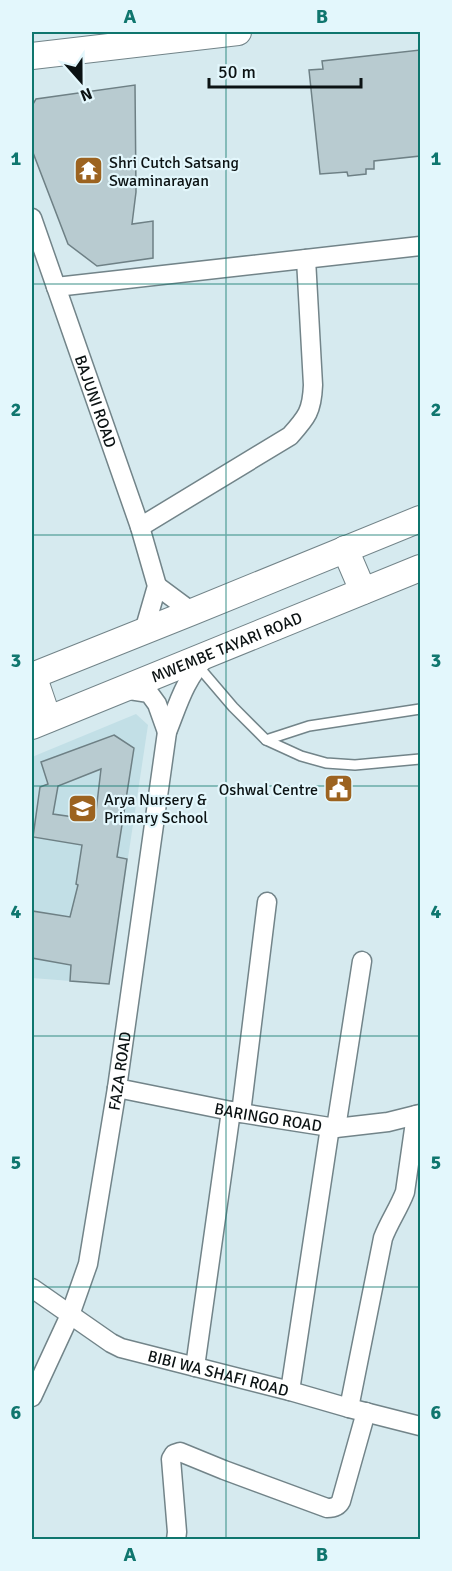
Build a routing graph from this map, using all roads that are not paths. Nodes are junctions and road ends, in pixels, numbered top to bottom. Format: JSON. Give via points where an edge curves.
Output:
{"nodes":[{"id":1,"x":238,"y":32,"type":"edge"},
{"id":2,"x":32,"y":56,"type":"edge"},
{"id":3,"x":32,"y":218,"type":"edge"},
{"id":4,"x":420,"y":246,"type":"edge"},
{"id":5,"x":306,"y":259,"type":"junction"},
{"id":6,"x":56,"y":287,"type":"junction"},
{"id":7,"x":420,"y":519,"type":"edge"},
{"id":8,"x":140,"y":527,"type":"junction"},
{"id":9,"x":345,"y":549,"type":"junction"},
{"id":10,"x":420,"y":568,"type":"edge"},
{"id":11,"x":157,"y":586,"type":"junction"},
{"id":12,"x":363,"y":591,"type":"junction"},
{"id":13,"x":192,"y":612,"type":"junction"},
{"id":14,"x":144,"y":631,"type":"junction"},
{"id":15,"x":204,"y":660,"type":"junction"},
{"id":16,"x":32,"y":676,"type":"edge"},
{"id":17,"x":123,"y":689,"type":"junction"},
{"id":18,"x":420,"y":709,"type":"edge"},
{"id":19,"x":40,"y":723,"type":"edge"},
{"id":20,"x":167,"y":732,"type":"junction"},
{"id":21,"x":267,"y":740,"type":"junction"},
{"id":22,"x":420,"y":759,"type":"edge"},
{"id":23,"x":267,"y":902,"type":"dead end"},
{"id":24,"x":362,"y":961,"type":"dead end"},
{"id":25,"x":117,"y":1089,"type":"junction"},
{"id":26,"x":236,"y":1112,"type":"junction"},
{"id":27,"x":418,"y":1114,"type":"edge"},
{"id":28,"x":333,"y":1127,"type":"junction"},
{"id":29,"x":32,"y":1288,"type":"edge"},
{"id":30,"x":70,"y":1314,"type":"junction"},
{"id":31,"x":195,"y":1367,"type":"junction"},
{"id":32,"x":290,"y":1391,"type":"junction"},
{"id":33,"x":32,"y":1397,"type":"edge"},
{"id":34,"x":358,"y":1410,"type":"junction"},
{"id":35,"x":420,"y":1426,"type":"edge"},
{"id":36,"x":176,"y":1539,"type":"edge"}],
"edges":[{"from":1,"to":2,"type":"street"},
{"from":3,"to":6,"type":"street","name":"BAJUNI ROAD"},
{"from":4,"to":5,"type":"street"},
{"from":5,"to":6,"type":"street"},
{"from":5,"to":8,"type":"street","via":[[314,385],[306,419],[290,436]]},
{"from":6,"to":8,"type":"street","name":"BAJUNI ROAD"},
{"from":7,"to":9,"type":"street"},
{"from":8,"to":11,"type":"street","name":"BAJUNI ROAD"},
{"from":9,"to":12,"type":"street"},
{"from":9,"to":13,"type":"street"},
{"from":10,"to":12,"type":"street","name":"MWEMBE TAYARI ROAD"},
{"from":11,"to":13,"type":"street"},
{"from":11,"to":14,"type":"street"},
{"from":12,"to":15,"type":"street","name":"MWEMBE TAYARI ROAD"},
{"from":13,"to":14,"type":"street"},
{"from":14,"to":16,"type":"street"},
{"from":15,"to":17,"type":"street","name":"MWEMBE TAYARI ROAD"},
{"from":15,"to":20,"type":"street","via":[[187,681]]},
{"from":15,"to":21,"type":"lane","via":[[233,707]]},
{"from":16,"to":19,"type":"street"},
{"from":17,"to":19,"type":"street","name":"MWEMBE TAYARI ROAD"},
{"from":17,"to":20,"type":"street","via":[[149,693]]},
{"from":18,"to":21,"type":"lane","via":[[309,726]]},
{"from":20,"to":25,"type":"street","name":"FAZA ROAD"},
{"from":21,"to":22,"type":"lane","via":[[326,763],[355,765]]},
{"from":23,"to":26,"type":"street"},
{"from":24,"to":28,"type":"street"},
{"from":25,"to":26,"type":"street","name":"BARINGO ROAD"},
{"from":25,"to":30,"type":"street","name":"FAZA ROAD","via":[[88,1264]]},
{"from":26,"to":28,"type":"street","name":"BARINGO ROAD"},
{"from":26,"to":31,"type":"street"},
{"from":27,"to":28,"type":"street","name":"BARINGO ROAD","via":[[388,1122]]},
{"from":27,"to":34,"type":"street","via":[[405,1192],[383,1238]]},
{"from":28,"to":32,"type":"street"},
{"from":29,"to":30,"type":"street","name":"BIBI WA SHAFI ROAD"},
{"from":30,"to":31,"type":"street","name":"BIBI WA SHAFI ROAD","via":[[121,1348]]},
{"from":30,"to":33,"type":"street","name":"FAZA ROAD"},
{"from":31,"to":32,"type":"street","name":"BIBI WA SHAFI ROAD"},
{"from":32,"to":34,"type":"street","name":"BIBI WA SHAFI ROAD"},
{"from":34,"to":35,"type":"street","name":"BIBI WA SHAFI ROAD"},
{"from":34,"to":36,"type":"street","via":[[341,1501],[334,1508],[180,1452],[174,1454],[171,1458]]}]}
